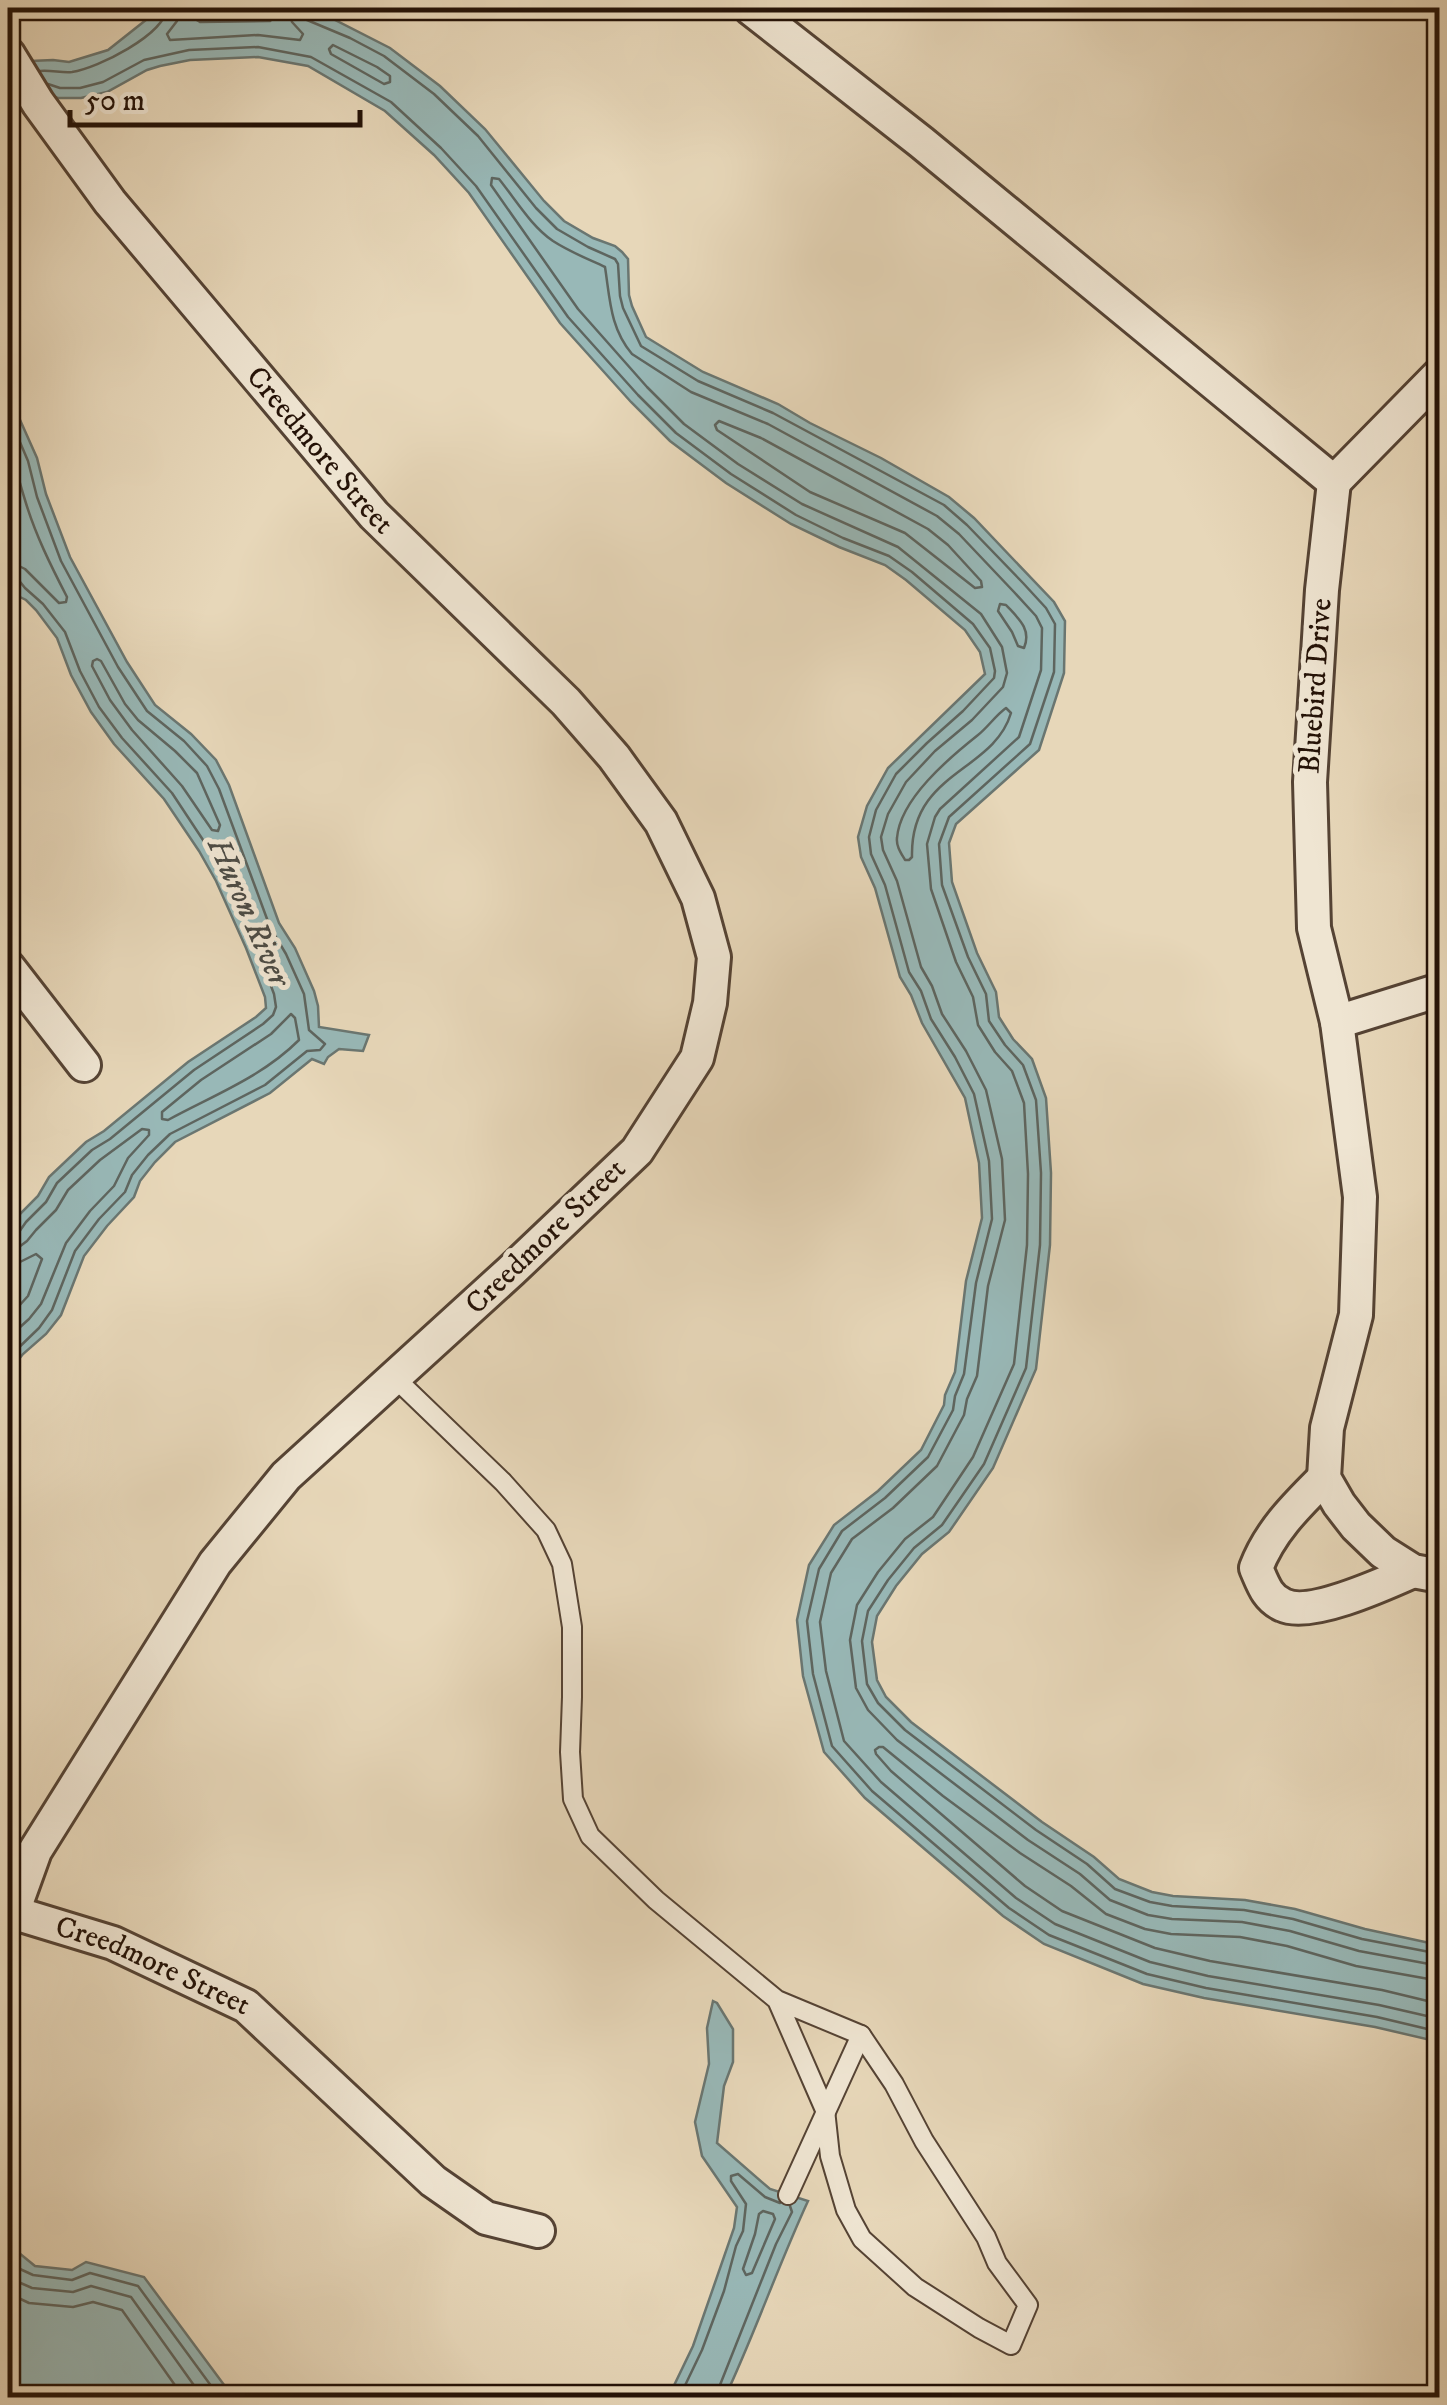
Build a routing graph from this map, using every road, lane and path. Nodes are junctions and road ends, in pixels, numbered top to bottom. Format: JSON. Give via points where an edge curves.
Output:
{"nodes":[{"id":1,"x":750,"y":8,"type":"edge"},
{"id":2,"x":8,"y":54,"type":"edge"},
{"id":3,"x":1440,"y":374,"type":"edge"},
{"id":4,"x":1334,"y":482,"type":"junction"},
{"id":5,"x":8,"y":968,"type":"edge"},
{"id":6,"x":1440,"y":990,"type":"edge"},
{"id":7,"x":1337,"y":1022,"type":"junction"},
{"id":8,"x":84,"y":1064,"type":"dead end"},
{"id":9,"x":395,"y":1378,"type":"junction"},
{"id":10,"x":1324,"y":1478,"type":"junction"},
{"id":11,"x":1426,"y":1574,"type":"edge"},
{"id":12,"x":10,"y":1911,"type":"edge"},
{"id":13,"x":777,"y":2000,"type":"junction"},
{"id":14,"x":861,"y":2035,"type":"junction"},
{"id":15,"x":825,"y":2110,"type":"junction"},
{"id":16,"x":788,"y":2194,"type":"dead end"},
{"id":17,"x":538,"y":2230,"type":"dead end"}],
"edges":[{"from":1,"to":4,"type":"street"},
{"from":2,"to":9,"type":"street","name":"Creedmore Street","via":[[110,202],[374,515],[614,757],[660,822],[698,898],[714,957],[697,1058],[637,1150]]},
{"from":3,"to":4,"type":"street"},
{"from":4,"to":7,"type":"street","name":"Bluebird Drive","via":[[1310,782],[1314,928]]},
{"from":5,"to":8,"type":"street"},
{"from":6,"to":7,"type":"street"},
{"from":7,"to":10,"type":"street","name":"Bluebird Drive","via":[[1360,1197],[1356,1316],[1327,1428]]},
{"from":9,"to":12,"type":"street","name":"Creedmore Street","via":[[286,1476],[215,1563],[35,1851]]},
{"from":9,"to":13,"type":"lane","via":[[504,1482],[546,1530],[562,1564],[572,1626],[573,1799],[590,1836]]},
{"from":10,"to":11,"type":"street","via":[[1383,1552]]},
{"from":10,"to":11,"type":"street","via":[[1264,1546],[1256,1568],[1267,1593],[1286,1608],[1318,1606]]},
{"from":12,"to":17,"type":"street","name":"Creedmore Street","via":[[113,1943],[246,2006],[433,2182],[486,2218]]},
{"from":13,"to":14,"type":"lane"},
{"from":13,"to":15,"type":"lane"},
{"from":14,"to":15,"type":"lane"},
{"from":14,"to":15,"type":"lane","via":[[1028,2306],[1011,2345],[915,2287],[862,2240],[830,2156]]},
{"from":15,"to":16,"type":"lane"}]}
